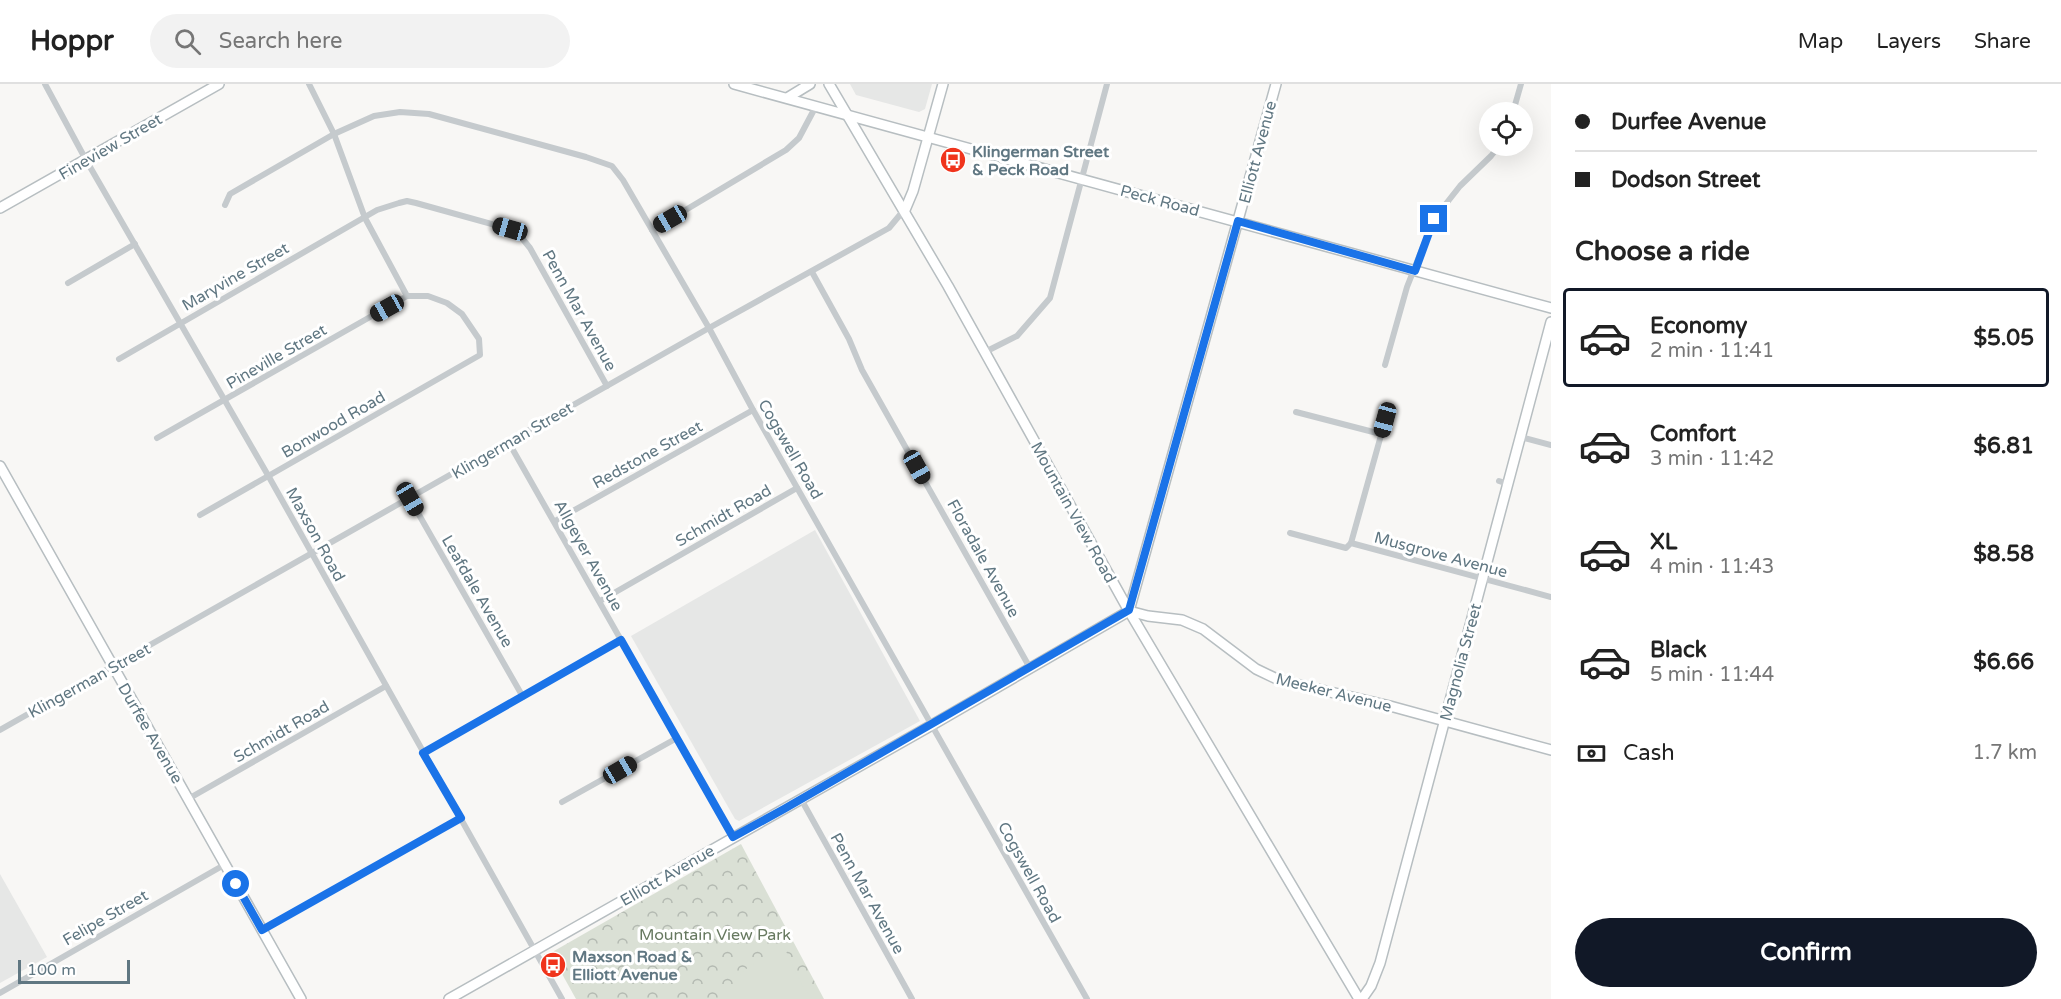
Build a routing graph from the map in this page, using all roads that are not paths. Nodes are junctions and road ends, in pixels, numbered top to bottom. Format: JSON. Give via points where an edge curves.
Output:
{"nodes":[{"id":1,"x":45,"y":84,"type":"edge"},
{"id":2,"x":219,"y":84,"type":"edge"},
{"id":3,"x":309,"y":84,"type":"edge"},
{"id":4,"x":734,"y":84,"type":"edge"},
{"id":5,"x":810,"y":84,"type":"edge"},
{"id":6,"x":829,"y":84,"type":"edge"},
{"id":7,"x":943,"y":84,"type":"edge"},
{"id":8,"x":1107,"y":84,"type":"edge"},
{"id":9,"x":1276,"y":84,"type":"edge"},
{"id":10,"x":1521,"y":84,"type":"edge"},
{"id":11,"x":787,"y":98,"type":"junction"},
{"id":12,"x":1516,"y":102,"type":"edge"},
{"id":13,"x":816,"y":106,"type":"junction"},
{"id":14,"x":848,"y":114,"type":"junction"},
{"id":15,"x":334,"y":134,"type":"junction"},
{"id":16,"x":929,"y":137,"type":"junction"},
{"id":17,"x":1491,"y":156,"type":"edge"},
{"id":18,"x":86,"y":159,"type":"junction"},
{"id":19,"x":1081,"y":179,"type":"junction"},
{"id":20,"x":225,"y":205,"type":"dead end"},
{"id":21,"x":0,"y":208,"type":"edge"},
{"id":22,"x":905,"y":210,"type":"junction"},
{"id":23,"x":365,"y":218,"type":"junction"},
{"id":24,"x":1238,"y":221,"type":"junction"},
{"id":25,"x":652,"y":230,"type":"junction"},
{"id":26,"x":135,"y":244,"type":"junction"},
{"id":27,"x":1415,"y":271,"type":"junction"},
{"id":28,"x":812,"y":272,"type":"junction"},
{"id":29,"x":68,"y":283,"type":"dead end"},
{"id":30,"x":407,"y":296,"type":"junction"},
{"id":31,"x":1551,"y":308,"type":"edge"},
{"id":32,"x":1551,"y":322,"type":"edge"},
{"id":33,"x":181,"y":323,"type":"junction"},
{"id":34,"x":709,"y":328,"type":"junction"},
{"id":35,"x":986,"y":352,"type":"junction"},
{"id":36,"x":119,"y":358,"type":"dead end"},
{"id":37,"x":1385,"y":365,"type":"dead end"},
{"id":38,"x":607,"y":386,"type":"junction"},
{"id":39,"x":225,"y":400,"type":"junction"},
{"id":40,"x":753,"y":410,"type":"junction"},
{"id":41,"x":1296,"y":412,"type":"dead end"},
{"id":42,"x":1385,"y":420,"type":"dead end"},
{"id":43,"x":1381,"y":434,"type":"junction"},
{"id":44,"x":1521,"y":437,"type":"junction"},
{"id":45,"x":157,"y":438,"type":"dead end"},
{"id":46,"x":509,"y":442,"type":"junction"},
{"id":47,"x":1551,"y":445,"type":"edge"},
{"id":48,"x":0,"y":466,"type":"edge"},
{"id":49,"x":269,"y":477,"type":"junction"},
{"id":50,"x":797,"y":488,"type":"junction"},
{"id":51,"x":410,"y":499,"type":"junction"},
{"id":52,"x":200,"y":515,"type":"dead end"},
{"id":53,"x":555,"y":521,"type":"junction"},
{"id":54,"x":1290,"y":533,"type":"dead end"},
{"id":55,"x":1352,"y":543,"type":"junction"},
{"id":56,"x":311,"y":554,"type":"junction"},
{"id":57,"x":1482,"y":579,"type":"junction"},
{"id":58,"x":1551,"y":597,"type":"edge"},
{"id":59,"x":600,"y":601,"type":"junction"},
{"id":60,"x":1129,"y":610,"type":"junction"},
{"id":61,"x":621,"y":640,"type":"junction"},
{"id":62,"x":113,"y":666,"type":"junction"},
{"id":63,"x":1030,"y":668,"type":"junction"},
{"id":64,"x":386,"y":686,"type":"junction"},
{"id":65,"x":523,"y":697,"type":"junction"},
{"id":66,"x":1445,"y":721,"type":"junction"},
{"id":67,"x":932,"y":725,"type":"junction"},
{"id":68,"x":0,"y":730,"type":"edge"},
{"id":69,"x":677,"y":738,"type":"junction"},
{"id":70,"x":1551,"y":750,"type":"edge"},
{"id":71,"x":423,"y":753,"type":"junction"},
{"id":72,"x":188,"y":799,"type":"junction"},
{"id":73,"x":801,"y":800,"type":"junction"},
{"id":74,"x":562,"y":802,"type":"dead end"},
{"id":75,"x":461,"y":818,"type":"junction"},
{"id":76,"x":733,"y":837,"type":"junction"},
{"id":77,"x":224,"y":865,"type":"junction"},
{"id":78,"x":262,"y":930,"type":"junction"},
{"id":79,"x":534,"y":950,"type":"junction"},
{"id":80,"x":0,"y":993,"type":"edge"},
{"id":81,"x":301,"y":999,"type":"edge"},
{"id":82,"x":449,"y":999,"type":"edge"},
{"id":83,"x":562,"y":999,"type":"edge"},
{"id":84,"x":912,"y":999,"type":"edge"},
{"id":85,"x":1087,"y":999,"type":"edge"},
{"id":86,"x":1360,"y":999,"type":"edge"}],
"edges":[{"from":1,"to":18,"type":"street","name":"Maxson Road"},
{"from":2,"to":18,"type":"street","name":"Fineview Street"},
{"from":3,"to":15,"type":"street"},
{"from":4,"to":11,"type":"street","name":"Peck Road"},
{"from":5,"to":11,"type":"street"},
{"from":6,"to":14,"type":"street","name":"Mountain View Road"},
{"from":7,"to":16,"type":"street","name":"Klingerman Street"},
{"from":8,"to":19,"type":"street"},
{"from":9,"to":24,"type":"street","name":"Elliott Avenue"},
{"from":10,"to":12,"type":"street"},
{"from":11,"to":13,"type":"street","name":"Peck Road"},
{"from":13,"to":14,"type":"street","name":"Peck Road"},
{"from":13,"to":25,"type":"street","via":[[799,138],[782,153]]},
{"from":14,"to":16,"type":"street","name":"Peck Road"},
{"from":14,"to":22,"type":"street","name":"Mountain View Road"},
{"from":15,"to":20,"type":"street","name":"Cogswell Road","via":[[230,194]]},
{"from":15,"to":23,"type":"street"},
{"from":15,"to":25,"type":"street","name":"Cogswell Road","via":[[374,116],[415,112],[586,157],[618,172]]},
{"from":16,"to":19,"type":"street","name":"Peck Road"},
{"from":16,"to":22,"type":"street","name":"Klingerman Street"},
{"from":17,"to":27,"type":"street","via":[[1434,219]]},
{"from":18,"to":21,"type":"street","name":"Fineview Street"},
{"from":18,"to":26,"type":"street","name":"Maxson Road"},
{"from":19,"to":24,"type":"street","name":"Peck Road"},
{"from":19,"to":35,"type":"street","via":[[1050,298],[1017,336]]},
{"from":22,"to":28,"type":"street","name":"Klingerman Street","via":[[889,228]]},
{"from":22,"to":35,"type":"street","name":"Mountain View Road"},
{"from":23,"to":30,"type":"street"},
{"from":23,"to":33,"type":"street","name":"Maryvine Street"},
{"from":23,"to":38,"type":"street","name":"Penn Mar Avenue","via":[[407,201],[517,232],[531,248]]},
{"from":24,"to":27,"type":"street","name":"Peck Road"},
{"from":24,"to":60,"type":"street","name":"Elliott Avenue"},
{"from":25,"to":34,"type":"street","name":"Cogswell Road"},
{"from":26,"to":29,"type":"street"},
{"from":26,"to":33,"type":"street","name":"Maxson Road"},
{"from":27,"to":31,"type":"street","name":"Peck Road"},
{"from":27,"to":37,"type":"street"},
{"from":28,"to":34,"type":"street","name":"Klingerman Street"},
{"from":28,"to":63,"type":"street","name":"Floradale Avenue","via":[[862,370]]},
{"from":30,"to":39,"type":"street","name":"Pineville Street"},
{"from":30,"to":49,"type":"street","name":"Bonwood Road","via":[[428,296],[462,314],[479,339],[480,355]]},
{"from":32,"to":44,"type":"street","name":"Magnolia Street"},
{"from":33,"to":36,"type":"street","name":"Maryvine Street"},
{"from":33,"to":39,"type":"street","name":"Maxson Road"},
{"from":34,"to":38,"type":"street","name":"Klingerman Street"},
{"from":34,"to":40,"type":"street","name":"Cogswell Road"},
{"from":35,"to":60,"type":"street","name":"Mountain View Road"},
{"from":38,"to":46,"type":"street","name":"Klingerman Street"},
{"from":39,"to":45,"type":"street","name":"Pineville Street"},
{"from":39,"to":49,"type":"street","name":"Maxson Road"},
{"from":40,"to":50,"type":"street","name":"Cogswell Road"},
{"from":40,"to":53,"type":"street","name":"Redstone Street"},
{"from":41,"to":43,"type":"street"},
{"from":42,"to":43,"type":"street"},
{"from":43,"to":55,"type":"street"},
{"from":44,"to":47,"type":"street"},
{"from":44,"to":57,"type":"street","name":"Magnolia Street","via":[[1503,483]]},
{"from":46,"to":51,"type":"street","name":"Klingerman Street"},
{"from":46,"to":53,"type":"street","name":"Allgeyer Avenue"},
{"from":48,"to":62,"type":"street","name":"Durfee Avenue"},
{"from":49,"to":52,"type":"street","name":"Bonwood Road"},
{"from":49,"to":56,"type":"street","name":"Maxson Road"},
{"from":50,"to":59,"type":"street","name":"Schmidt Road"},
{"from":50,"to":67,"type":"street","name":"Cogswell Road"},
{"from":51,"to":56,"type":"street","name":"Klingerman Street"},
{"from":51,"to":65,"type":"street","name":"Leafdale Avenue"},
{"from":53,"to":59,"type":"street","name":"Allgeyer Avenue"},
{"from":54,"to":55,"type":"street","name":"Musgrove Avenue","via":[[1346,548]]},
{"from":55,"to":57,"type":"street","name":"Musgrove Avenue"},
{"from":56,"to":62,"type":"street","name":"Klingerman Street"},
{"from":56,"to":64,"type":"street","name":"Maxson Road"},
{"from":57,"to":58,"type":"street","name":"Musgrove Avenue"},
{"from":57,"to":66,"type":"street","name":"Magnolia Street"},
{"from":59,"to":61,"type":"street","name":"Allgeyer Avenue"},
{"from":60,"to":63,"type":"street","name":"Elliott Avenue"},
{"from":60,"to":66,"type":"street","name":"Meeker Avenue","via":[[1182,620],[1203,629],[1256,669],[1279,680]]},
{"from":60,"to":86,"type":"street","name":"Mountain View Road"},
{"from":61,"to":65,"type":"street"},
{"from":61,"to":69,"type":"street","name":"Allgeyer Avenue"},
{"from":62,"to":68,"type":"street","name":"Klingerman Street"},
{"from":62,"to":72,"type":"street","name":"Durfee Avenue"},
{"from":63,"to":67,"type":"street","name":"Elliott Avenue"},
{"from":64,"to":71,"type":"street","name":"Maxson Road"},
{"from":64,"to":72,"type":"street","name":"Schmidt Road"},
{"from":65,"to":71,"type":"street"},
{"from":66,"to":70,"type":"street","name":"Meeker Avenue"},
{"from":66,"to":86,"type":"street","name":"Magnolia Street","via":[[1380,963],[1371,986]]},
{"from":67,"to":73,"type":"street","name":"Elliott Avenue"},
{"from":67,"to":85,"type":"street","name":"Cogswell Road"},
{"from":69,"to":74,"type":"street"},
{"from":69,"to":76,"type":"street","name":"Allgeyer Avenue"},
{"from":71,"to":75,"type":"street","name":"Maxson Road"},
{"from":72,"to":77,"type":"street","name":"Durfee Avenue"},
{"from":73,"to":76,"type":"street","name":"Elliott Avenue"},
{"from":73,"to":84,"type":"street","name":"Penn Mar Avenue"},
{"from":75,"to":78,"type":"street"},
{"from":75,"to":79,"type":"street","name":"Maxson Road"},
{"from":76,"to":79,"type":"street","name":"Elliott Avenue"},
{"from":77,"to":78,"type":"street","name":"Durfee Avenue"},
{"from":77,"to":80,"type":"street","name":"Felipe Street"},
{"from":78,"to":81,"type":"street","name":"Durfee Avenue"},
{"from":79,"to":82,"type":"street","name":"Elliott Avenue"},
{"from":79,"to":83,"type":"street","name":"Maxson Road"}]}
